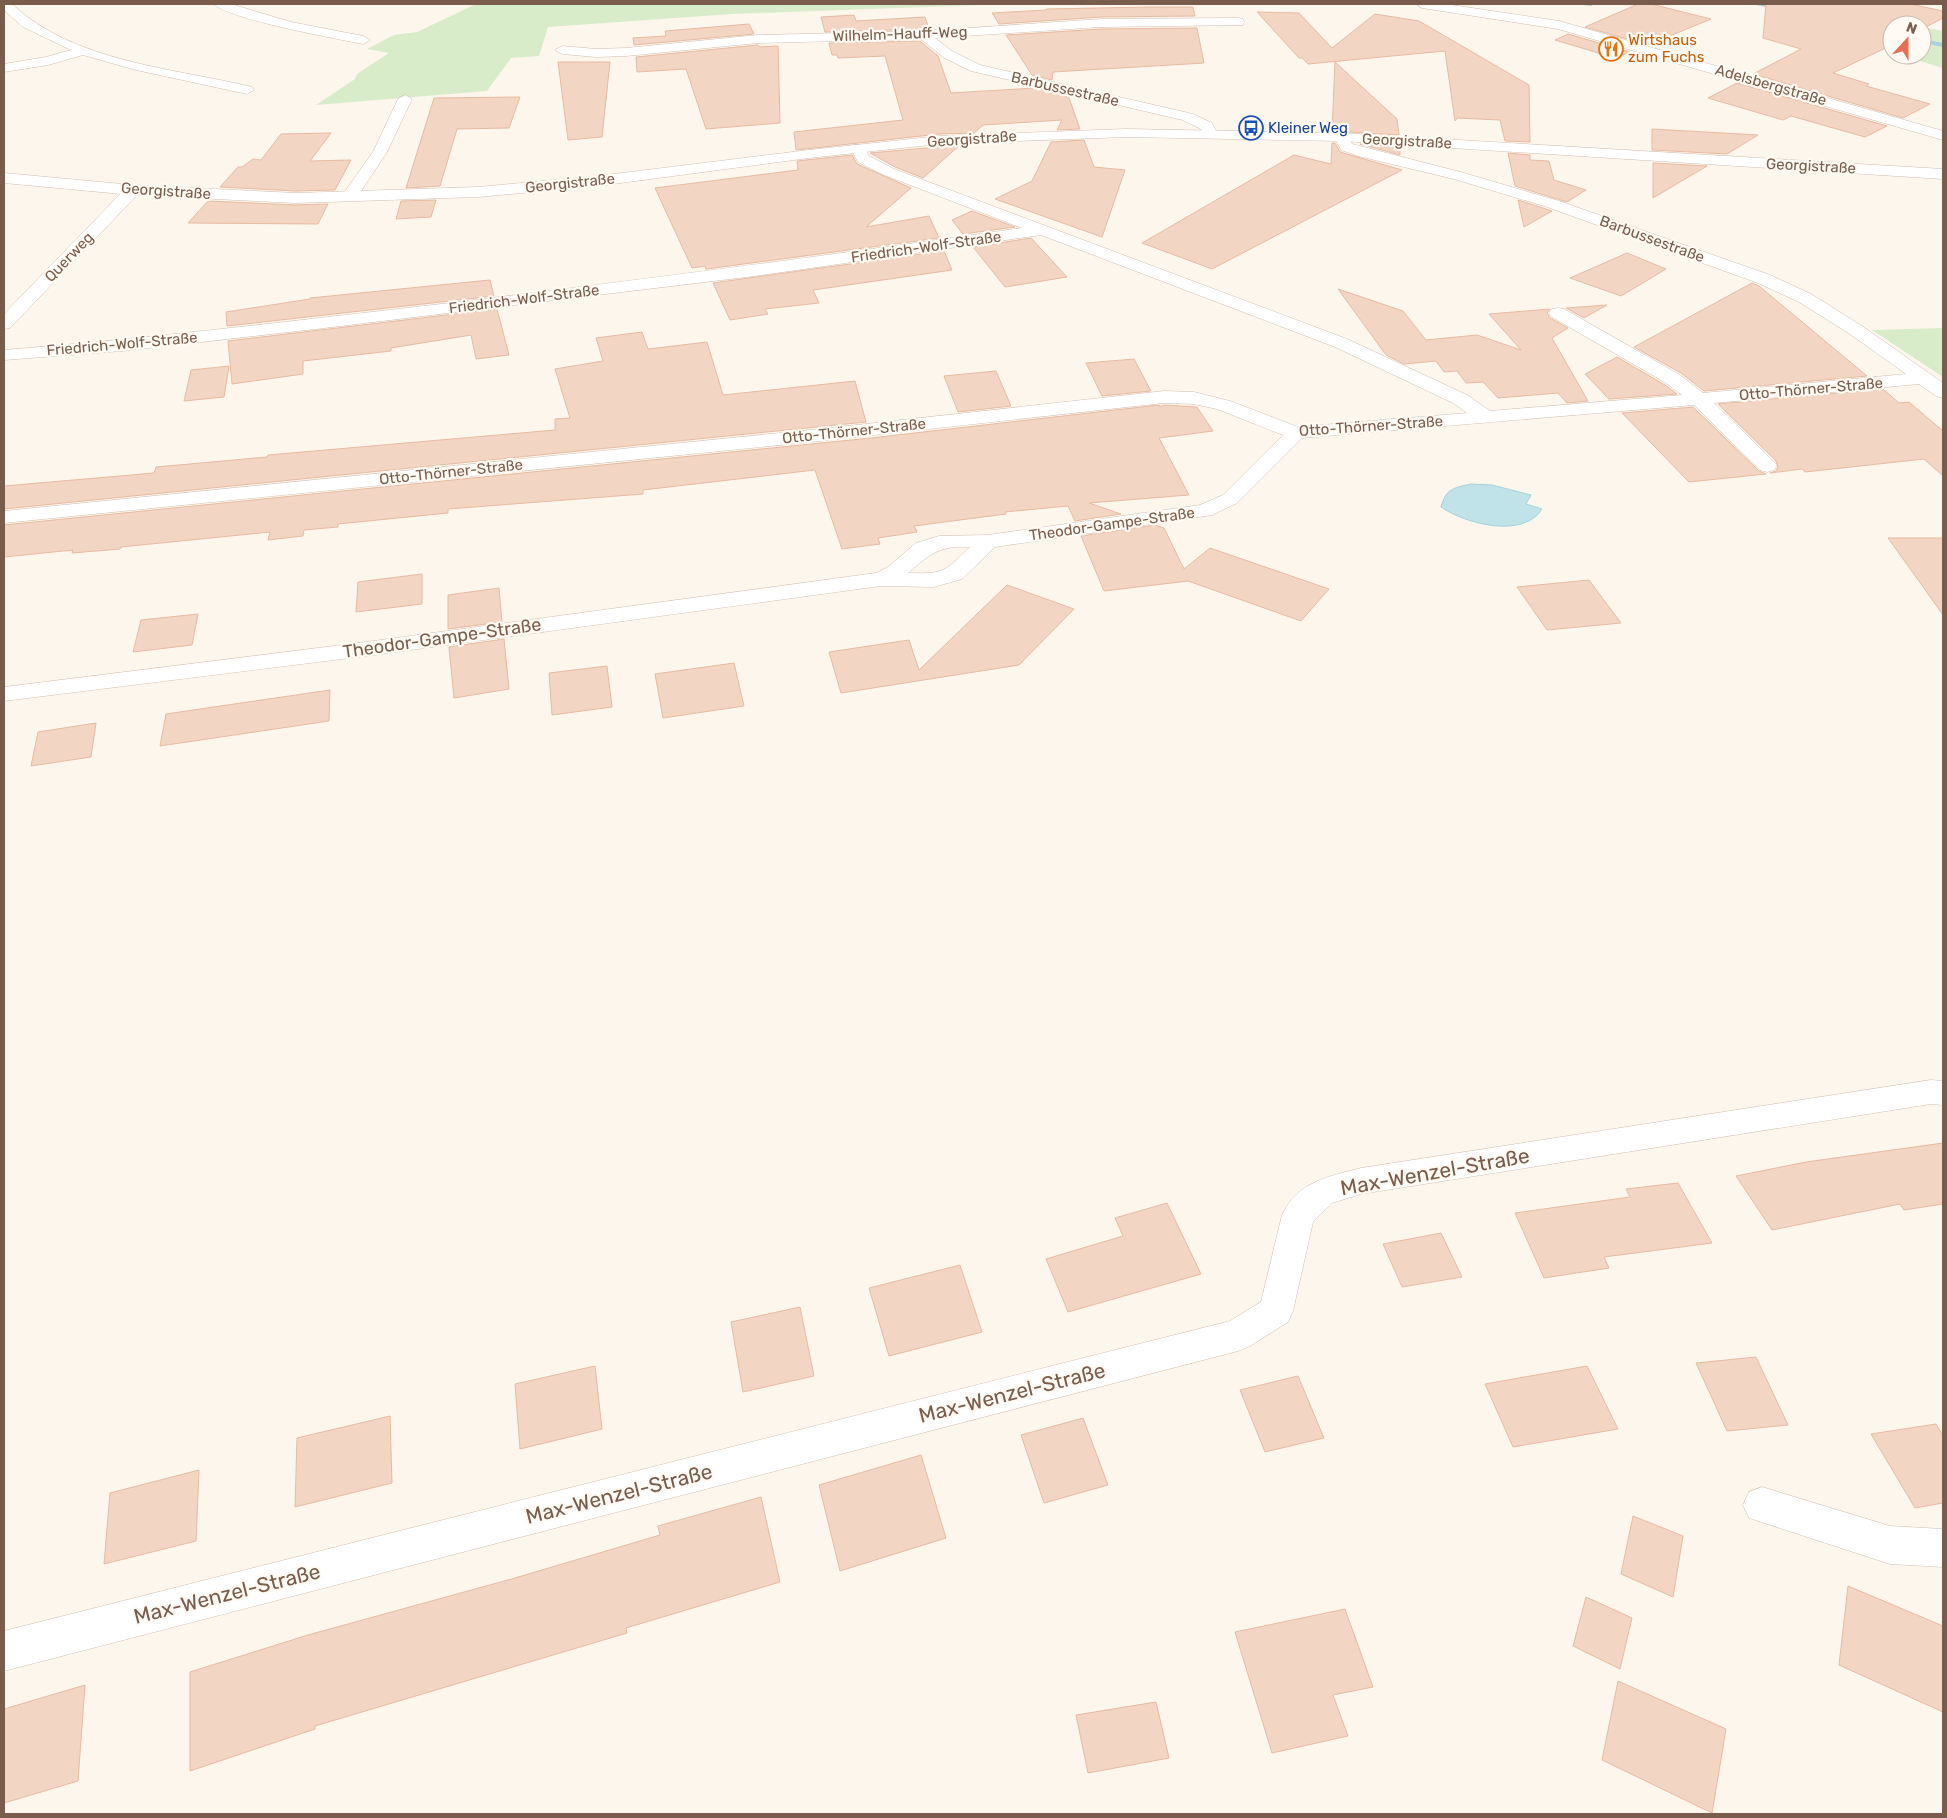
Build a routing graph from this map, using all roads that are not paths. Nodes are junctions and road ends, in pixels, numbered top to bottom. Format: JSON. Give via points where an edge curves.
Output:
{"nodes":[{"id":1,"x":5,"y":4,"type":"edge"},
{"id":2,"x":220,"y":4,"type":"edge"},
{"id":3,"x":1422,"y":4,"type":"edge"},
{"id":4,"x":1238,"y":22,"type":"dead end"},
{"id":5,"x":924,"y":35,"type":"junction"},
{"id":6,"x":363,"y":40,"type":"dead end"},
{"id":7,"x":84,"y":50,"type":"junction"},
{"id":8,"x":562,"y":50,"type":"dead end"},
{"id":9,"x":4,"y":68,"type":"edge"},
{"id":10,"x":247,"y":90,"type":"dead end"},
{"id":11,"x":405,"y":98,"type":"dead end"},
{"id":12,"x":1210,"y":133,"type":"junction"},
{"id":13,"x":1943,"y":136,"type":"edge"},
{"id":14,"x":1341,"y":137,"type":"junction"},
{"id":15,"x":857,"y":148,"type":"junction"},
{"id":16,"x":1943,"y":174,"type":"edge"},
{"id":17,"x":4,"y":178,"type":"edge"},
{"id":18,"x":133,"y":190,"type":"junction"},
{"id":19,"x":349,"y":197,"type":"junction"},
{"id":20,"x":1043,"y":230,"type":"junction"},
{"id":21,"x":1558,"y":313,"type":"dead end"},
{"id":22,"x":4,"y":324,"type":"edge"},
{"id":23,"x":4,"y":355,"type":"edge"},
{"id":24,"x":1923,"y":378,"type":"junction"},
{"id":25,"x":1943,"y":392,"type":"edge"},
{"id":26,"x":1699,"y":399,"type":"junction"},
{"id":27,"x":1487,"y":418,"type":"junction"},
{"id":28,"x":1296,"y":433,"type":"junction"},
{"id":29,"x":1767,"y":466,"type":"dead end"},
{"id":30,"x":4,"y":517,"type":"edge"},
{"id":31,"x":988,"y":541,"type":"junction"},
{"id":32,"x":880,"y":579,"type":"junction"},
{"id":33,"x":4,"y":694,"type":"edge"},
{"id":34,"x":1943,"y":1093,"type":"edge"},
{"id":35,"x":1762,"y":1505,"type":"dead end"},
{"id":36,"x":1943,"y":1548,"type":"edge"},
{"id":37,"x":4,"y":1651,"type":"edge"}],
"edges":[{"from":1,"to":7,"type":"street","via":[[30,26]]},
{"from":2,"to":6,"type":"street","via":[[296,27]]},
{"from":3,"to":13,"type":"street","name":"Adelsbergstraße","via":[[1559,25]]},
{"from":4,"to":5,"type":"street","name":"Wilhelm-Hauff-Weg","via":[[1101,23]]},
{"from":5,"to":8,"type":"street","name":"Wilhelm-Hauff-Weg","via":[[758,39],[626,52]]},
{"from":5,"to":12,"type":"street","name":"Barbussestraße","via":[[935,47],[976,68],[1188,118],[1207,126]]},
{"from":7,"to":9,"type":"street","via":[[48,61]]},
{"from":7,"to":10,"type":"street"},
{"from":11,"to":19,"type":"street","via":[[380,152]]},
{"from":12,"to":14,"type":"street","name":"Georgistraße"},
{"from":12,"to":15,"type":"street","name":"Georgistraße","via":[[1039,135]]},
{"from":14,"to":16,"type":"street","name":"Georgistraße"},
{"from":14,"to":24,"type":"street","name":"Barbussestraße","via":[[1346,147],[1553,204],[1764,279],[1805,298]]},
{"from":15,"to":19,"type":"street","name":"Georgistraße","via":[[598,181],[478,192]]},
{"from":15,"to":20,"type":"street","via":[[863,159],[889,172]]},
{"from":17,"to":18,"type":"street","name":"Georgistraße"},
{"from":18,"to":19,"type":"street","name":"Georgistraße","via":[[296,198]]},
{"from":18,"to":22,"type":"street","name":"Querweg"},
{"from":20,"to":23,"type":"street","name":"Friedrich-Wolf-Straße","via":[[755,271],[335,322],[122,346]]},
{"from":20,"to":27,"type":"street","via":[[1341,343],[1460,399]]},
{"from":21,"to":26,"type":"street","name":"Otto-Thörner-Straße","via":[[1673,379]]},
{"from":24,"to":25,"type":"street","name":"Barbussestraße"},
{"from":24,"to":26,"type":"street","name":"Otto-Thörner-Straße"},
{"from":26,"to":27,"type":"street","name":"Otto-Thörner-Straße"},
{"from":26,"to":29,"type":"street","name":"Otto-Thörner-Straße"},
{"from":27,"to":28,"type":"street","name":"Otto-Thörner-Straße"},
{"from":28,"to":30,"type":"street","name":"Otto-Thörner-Straße","via":[[1223,405],[1194,398],[1164,397]]},
{"from":28,"to":31,"type":"street","name":"Theodor-Gampe-Straße","via":[[1230,499],[1205,512]]},
{"from":31,"to":32,"type":"street","name":"Theodor-Gampe-Straße","via":[[939,542],[924,548],[896,572]]},
{"from":31,"to":32,"type":"street","name":"Theodor-Gampe-Straße","via":[[954,574],[934,580]]},
{"from":32,"to":33,"type":"street","name":"Theodor-Gampe-Straße","via":[[366,649]]},
{"from":34,"to":37,"type":"street","name":"Max-Wenzel-Straße","via":[[1931,1092],[1361,1181],[1321,1193],[1298,1215],[1276,1311],[1238,1335]]},
{"from":35,"to":36,"type":"street","via":[[1890,1545]]}]}
